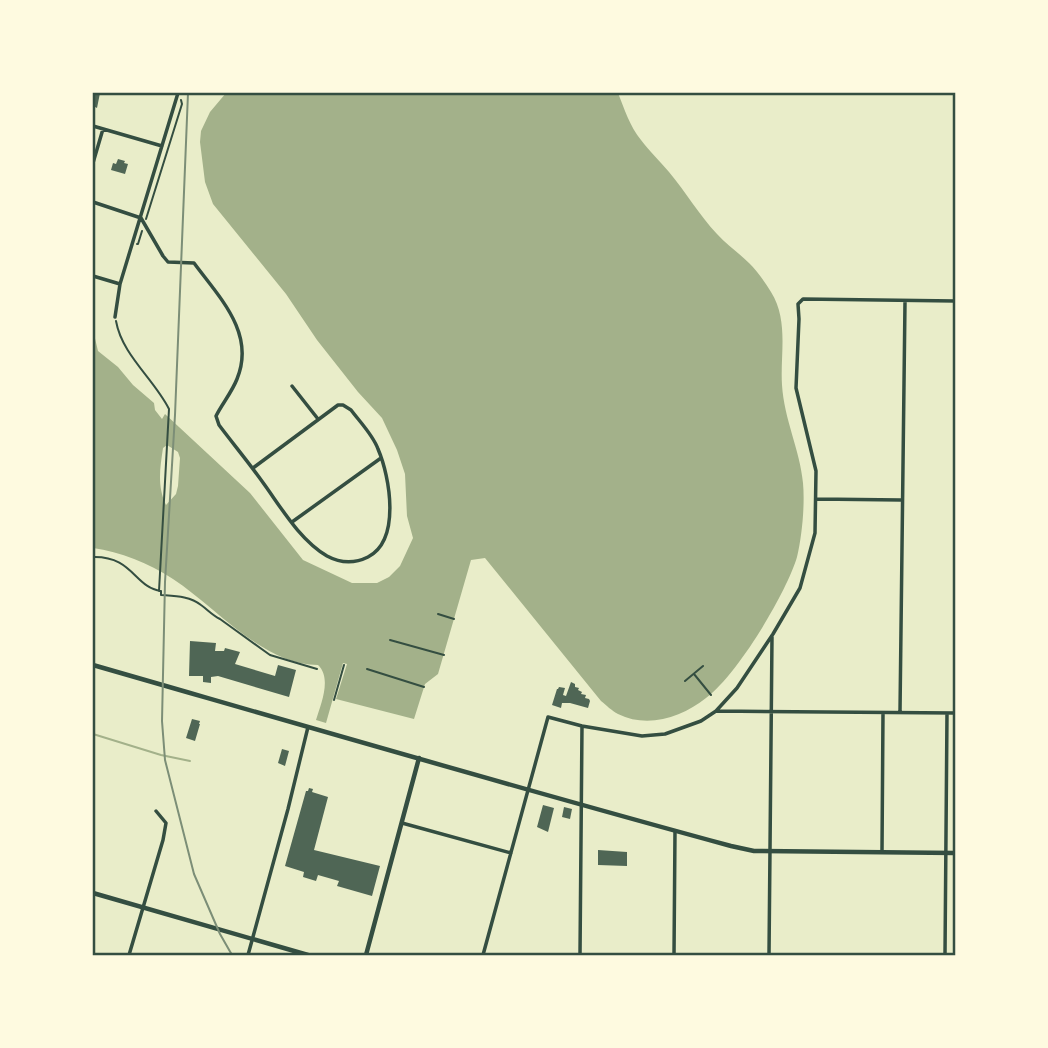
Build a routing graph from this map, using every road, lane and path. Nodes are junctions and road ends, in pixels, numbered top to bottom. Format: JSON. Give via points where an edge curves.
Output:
{"nodes":[{"id":1,"x":178,"y":93,"type":"edge"},
{"id":2,"x":93,"y":126,"type":"edge"},
{"id":3,"x":103,"y":129,"type":"junction"},
{"id":4,"x":162,"y":146,"type":"junction"},
{"id":5,"x":93,"y":163,"type":"edge"},
{"id":6,"x":93,"y":202,"type":"edge"},
{"id":7,"x":141,"y":218,"type":"junction"},
{"id":8,"x":144,"y":225,"type":"junction"},
{"id":9,"x":133,"y":243,"type":"junction"},
{"id":10,"x":93,"y":276,"type":"edge"},
{"id":11,"x":120,"y":284,"type":"junction"},
{"id":12,"x":905,"y":301,"type":"junction"},
{"id":13,"x":955,"y":301,"type":"edge"},
{"id":14,"x":115,"y":317,"type":"joint"},
{"id":15,"x":292,"y":386,"type":"dead end"},
{"id":16,"x":318,"y":419,"type":"junction"},
{"id":17,"x":381,"y":458,"type":"junction"},
{"id":18,"x":253,"y":468,"type":"junction"},
{"id":19,"x":816,"y":499,"type":"junction"},
{"id":20,"x":902,"y":499,"type":"junction"},
{"id":21,"x":292,"y":522,"type":"junction"},
{"id":22,"x":93,"y":556,"type":"edge"},
{"id":23,"x":159,"y":590,"type":"junction"},
{"id":24,"x":438,"y":614,"type":"dead end"},
{"id":25,"x":454,"y":619,"type":"dead end"},
{"id":26,"x":773,"y":635,"type":"junction"},
{"id":27,"x":390,"y":640,"type":"dead end"},
{"id":28,"x":444,"y":655,"type":"dead end"},
{"id":29,"x":955,"y":663,"type":"edge"},
{"id":30,"x":93,"y":665,"type":"edge"},
{"id":31,"x":344,"y":665,"type":"dead end"},
{"id":32,"x":703,"y":666,"type":"dead end"},
{"id":33,"x":317,"y":669,"type":"dead end"},
{"id":34,"x":367,"y":669,"type":"dead end"},
{"id":35,"x":694,"y":674,"type":"junction"},
{"id":36,"x":685,"y":681,"type":"dead end"},
{"id":37,"x":424,"y":687,"type":"dead end"},
{"id":38,"x":711,"y":695,"type":"dead end"},
{"id":39,"x":334,"y":700,"type":"dead end"},
{"id":40,"x":716,"y":711,"type":"junction"},
{"id":41,"x":771,"y":712,"type":"junction"},
{"id":42,"x":900,"y":712,"type":"junction"},
{"id":43,"x":883,"y":713,"type":"junction"},
{"id":44,"x":947,"y":713,"type":"junction"},
{"id":45,"x":955,"y":713,"type":"edge"},
{"id":46,"x":582,"y":726,"type":"junction"},
{"id":47,"x":308,"y":727,"type":"junction"},
{"id":48,"x":419,"y":758,"type":"junction"},
{"id":49,"x":947,"y":783,"type":"junction"},
{"id":50,"x":954,"y":783,"type":"edge"},
{"id":51,"x":528,"y":789,"type":"junction"},
{"id":52,"x":582,"y":804,"type":"junction"},
{"id":53,"x":156,"y":811,"type":"dead end"},
{"id":54,"x":402,"y":823,"type":"junction"},
{"id":55,"x":675,"y":831,"type":"junction"},
{"id":56,"x":770,"y":851,"type":"junction"},
{"id":57,"x":881,"y":852,"type":"junction"},
{"id":58,"x":511,"y":853,"type":"junction"},
{"id":59,"x":946,"y":853,"type":"junction"},
{"id":60,"x":955,"y":853,"type":"edge"},
{"id":61,"x":93,"y":893,"type":"edge"},
{"id":62,"x":142,"y":908,"type":"junction"},
{"id":63,"x":252,"y":940,"type":"junction"},
{"id":64,"x":129,"y":955,"type":"edge"},
{"id":65,"x":248,"y":955,"type":"edge"},
{"id":66,"x":308,"y":955,"type":"edge"},
{"id":67,"x":366,"y":955,"type":"edge"},
{"id":68,"x":483,"y":955,"type":"edge"},
{"id":69,"x":580,"y":955,"type":"edge"},
{"id":70,"x":674,"y":955,"type":"edge"},
{"id":71,"x":769,"y":955,"type":"edge"},
{"id":72,"x":944,"y":955,"type":"edge"}],
"edges":[{"from":1,"to":4,"type":"street"},
{"from":1,"to":8,"type":"path","via":[[182,104]]},
{"from":2,"to":3,"type":"street"},
{"from":3,"to":4,"type":"street"},
{"from":3,"to":5,"type":"street"},
{"from":4,"to":7,"type":"street"},
{"from":6,"to":7,"type":"street"},
{"from":7,"to":8,"type":"street"},
{"from":7,"to":9,"type":"street"},
{"from":8,"to":9,"type":"path","via":[[138,244]]},
{"from":8,"to":18,"type":"street","via":[[168,262],[194,263],[226,303],[238,327],[241,366],[216,416]]},
{"from":9,"to":11,"type":"street"},
{"from":10,"to":11,"type":"street"},
{"from":11,"to":14,"type":"street"},
{"from":12,"to":13,"type":"street"},
{"from":12,"to":19,"type":"street","via":[[803,299],[798,304],[796,388],[816,471]]},
{"from":12,"to":20,"type":"street"},
{"from":14,"to":23,"type":"path","via":[[129,352],[169,409]]},
{"from":15,"to":16,"type":"street"},
{"from":16,"to":17,"type":"street","via":[[343,405],[377,446]]},
{"from":16,"to":18,"type":"street"},
{"from":17,"to":21,"type":"street"},
{"from":17,"to":21,"type":"street","via":[[389,521],[385,539],[372,555],[351,562],[333,559],[310,544]]},
{"from":18,"to":21,"type":"street"},
{"from":19,"to":20,"type":"street"},
{"from":19,"to":26,"type":"street","via":[[815,533],[800,588]]},
{"from":20,"to":42,"type":"street"},
{"from":22,"to":23,"type":"path","via":[[120,562],[148,588]]},
{"from":23,"to":33,"type":"path","via":[[161,595],[184,596],[199,603],[271,655]]},
{"from":24,"to":25,"type":"path"},
{"from":26,"to":40,"type":"street"},
{"from":26,"to":41,"type":"street"},
{"from":27,"to":28,"type":"path"},
{"from":29,"to":45,"type":"street"},
{"from":30,"to":47,"type":"main road"},
{"from":31,"to":39,"type":"path"},
{"from":32,"to":35,"type":"path"},
{"from":34,"to":37,"type":"path"},
{"from":35,"to":36,"type":"path"},
{"from":35,"to":38,"type":"path"},
{"from":40,"to":41,"type":"street"},
{"from":40,"to":46,"type":"street","via":[[666,734],[642,736]]},
{"from":41,"to":43,"type":"street"},
{"from":41,"to":56,"type":"street"},
{"from":42,"to":43,"type":"street"},
{"from":42,"to":44,"type":"street"},
{"from":43,"to":57,"type":"street"},
{"from":44,"to":45,"type":"street"},
{"from":44,"to":49,"type":"street"},
{"from":46,"to":51,"type":"street","via":[[548,717]]},
{"from":46,"to":52,"type":"street"},
{"from":47,"to":48,"type":"main road"},
{"from":47,"to":63,"type":"street"},
{"from":48,"to":51,"type":"main road"},
{"from":48,"to":54,"type":"main road"},
{"from":49,"to":50,"type":"street"},
{"from":49,"to":59,"type":"street"},
{"from":51,"to":52,"type":"main road"},
{"from":51,"to":58,"type":"street"},
{"from":52,"to":55,"type":"main road"},
{"from":52,"to":69,"type":"street"},
{"from":53,"to":62,"type":"street","via":[[166,823]]},
{"from":54,"to":58,"type":"street"},
{"from":54,"to":67,"type":"main road"},
{"from":55,"to":56,"type":"main road"},
{"from":55,"to":70,"type":"street"},
{"from":56,"to":57,"type":"main road"},
{"from":56,"to":71,"type":"street"},
{"from":57,"to":59,"type":"main road"},
{"from":58,"to":68,"type":"street"},
{"from":59,"to":60,"type":"main road"},
{"from":59,"to":72,"type":"street"},
{"from":61,"to":62,"type":"main road"},
{"from":62,"to":63,"type":"main road"},
{"from":62,"to":64,"type":"street"},
{"from":63,"to":65,"type":"street"},
{"from":63,"to":66,"type":"main road"}]}
